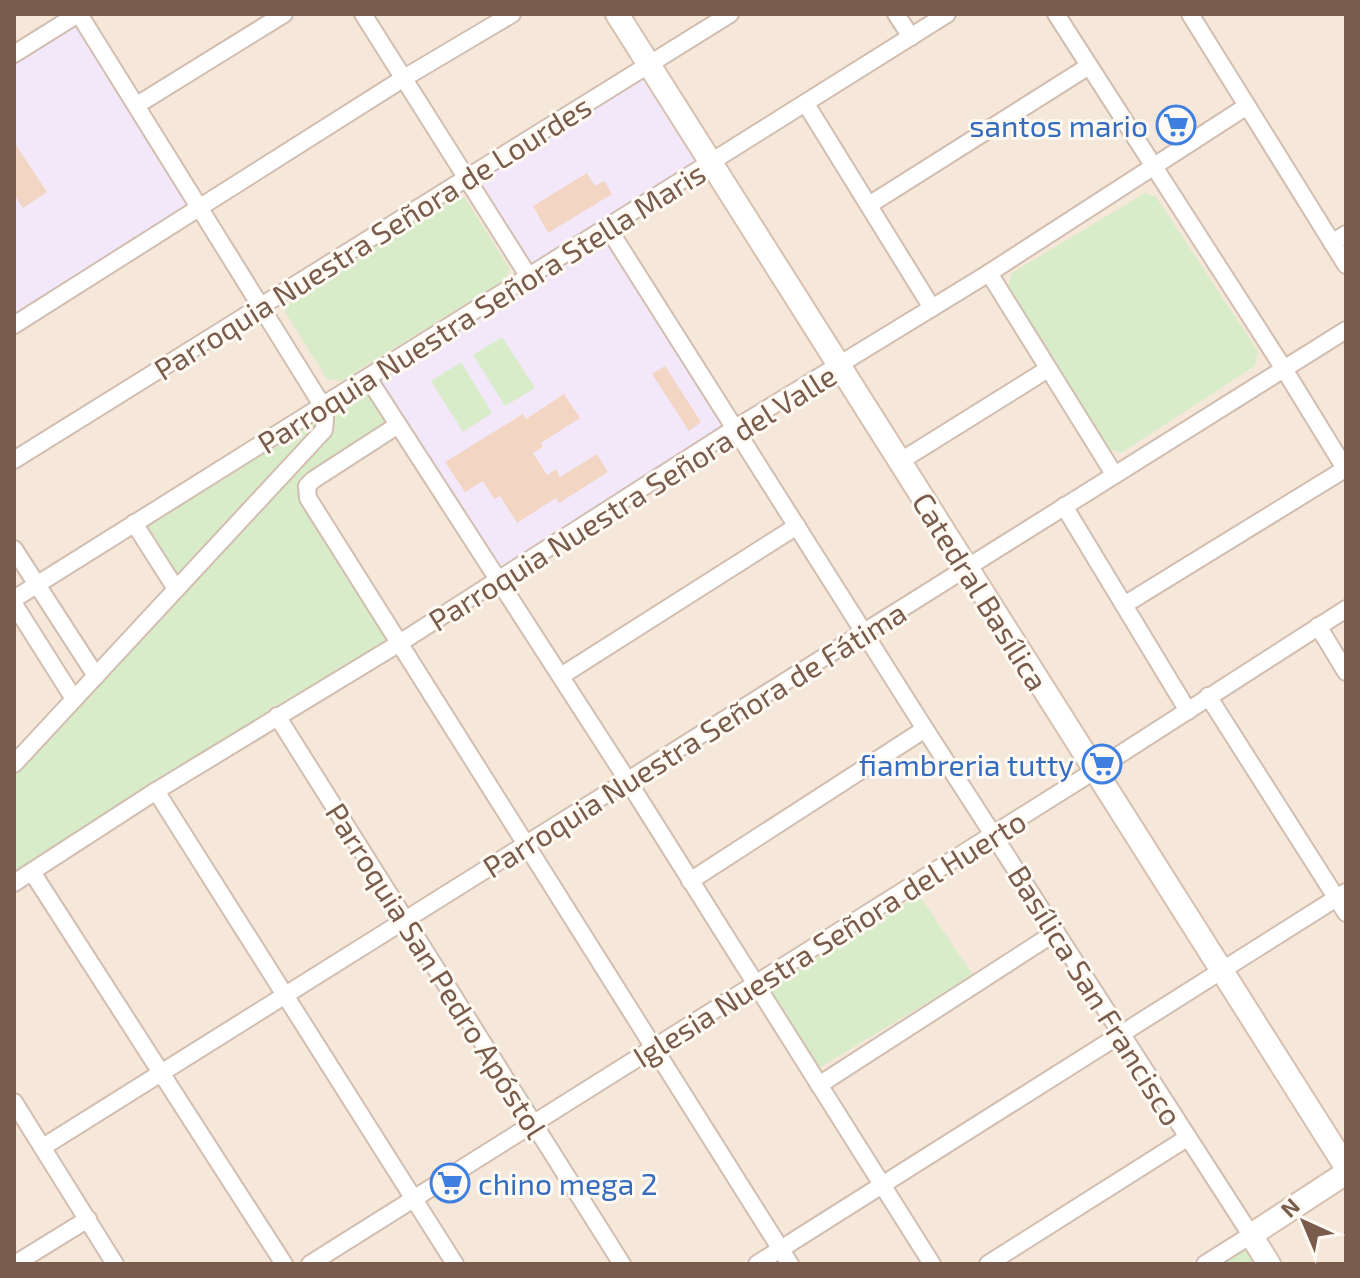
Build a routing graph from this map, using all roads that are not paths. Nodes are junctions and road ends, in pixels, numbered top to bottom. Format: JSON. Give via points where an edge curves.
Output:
{"nodes":[{"id":1,"x":79,"y":14,"type":"edge"},
{"id":2,"x":284,"y":14,"type":"edge"},
{"id":3,"x":363,"y":14,"type":"edge"},
{"id":4,"x":512,"y":14,"type":"edge"},
{"id":5,"x":617,"y":14,"type":"edge"},
{"id":6,"x":730,"y":14,"type":"edge"},
{"id":7,"x":896,"y":14,"type":"edge"},
{"id":8,"x":947,"y":14,"type":"edge"},
{"id":9,"x":1056,"y":14,"type":"edge"},
{"id":10,"x":1190,"y":14,"type":"edge"},
{"id":11,"x":911,"y":37,"type":"junction"},
{"id":12,"x":14,"y":54,"type":"edge"},
{"id":13,"x":650,"y":65,"type":"junction"},
{"id":14,"x":1089,"y":66,"type":"junction"},
{"id":15,"x":404,"y":78,"type":"junction"},
{"id":16,"x":806,"y":104,"type":"junction"},
{"id":17,"x":137,"y":105,"type":"junction"},
{"id":18,"x":1247,"y":106,"type":"junction"},
{"id":19,"x":710,"y":164,"type":"junction"},
{"id":20,"x":1154,"y":167,"type":"junction"},
{"id":21,"x":466,"y":176,"type":"junction"},
{"id":22,"x":869,"y":205,"type":"junction"},
{"id":23,"x":200,"y":208,"type":"junction"},
{"id":24,"x":608,"y":228,"type":"junction"},
{"id":25,"x":1339,"y":239,"type":"edge"},
{"id":26,"x":1346,"y":265,"type":"edge"},
{"id":27,"x":989,"y":273,"type":"junction"},
{"id":28,"x":529,"y":277,"type":"junction"},
{"id":29,"x":261,"y":307,"type":"junction"},
{"id":30,"x":932,"y":308,"type":"junction"},
{"id":31,"x":14,"y":325,"type":"edge"},
{"id":32,"x":1346,"y":330,"type":"edge"},
{"id":33,"x":839,"y":366,"type":"junction"},
{"id":34,"x":1048,"y":369,"type":"junction"},
{"id":35,"x":1284,"y":369,"type":"junction"},
{"id":36,"x":368,"y":378,"type":"junction"},
{"id":37,"x":322,"y":405,"type":"junction"},
{"id":38,"x":398,"y":425,"type":"junction"},
{"id":39,"x":734,"y":429,"type":"junction"},
{"id":40,"x":14,"y":460,"type":"edge"},
{"id":41,"x":899,"y":462,"type":"junction"},
{"id":42,"x":1345,"y":470,"type":"edge"},
{"id":43,"x":1114,"y":474,"type":"junction"},
{"id":44,"x":1064,"y":506,"type":"junction"},
{"id":45,"x":134,"y":523,"type":"junction"},
{"id":46,"x":797,"y":526,"type":"junction"},
{"id":47,"x":14,"y":549,"type":"edge"},
{"id":48,"x":967,"y":569,"type":"junction"},
{"id":49,"x":499,"y":580,"type":"junction"},
{"id":50,"x":37,"y":584,"type":"junction"},
{"id":51,"x":176,"y":589,"type":"junction"},
{"id":52,"x":14,"y":602,"type":"edge"},
{"id":53,"x":1124,"y":605,"type":"junction"},
{"id":54,"x":1346,"y":609,"type":"edge"},
{"id":55,"x":1318,"y":626,"type":"junction"},
{"id":56,"x":864,"y":633,"type":"junction"},
{"id":57,"x":398,"y":644,"type":"junction"},
{"id":58,"x":1346,"y":672,"type":"edge"},
{"id":59,"x":96,"y":676,"type":"junction"},
{"id":60,"x":561,"y":676,"type":"junction"},
{"id":61,"x":1208,"y":696,"type":"junction"},
{"id":62,"x":74,"y":699,"type":"junction"},
{"id":63,"x":1188,"y":711,"type":"junction"},
{"id":64,"x":277,"y":716,"type":"junction"},
{"id":65,"x":925,"y":729,"type":"junction"},
{"id":66,"x":14,"y":764,"type":"edge"},
{"id":67,"x":1094,"y":771,"type":"junction"},
{"id":68,"x":628,"y":781,"type":"junction"},
{"id":69,"x":156,"y":791,"type":"junction"},
{"id":70,"x":994,"y":835,"type":"junction"},
{"id":71,"x":525,"y":845,"type":"junction"},
{"id":72,"x":32,"y":872,"type":"junction"},
{"id":73,"x":690,"y":881,"type":"junction"},
{"id":74,"x":14,"y":883,"type":"edge"},
{"id":75,"x":1343,"y":901,"type":"edge"},
{"id":76,"x":404,"y":920,"type":"junction"},
{"id":77,"x":1056,"y":932,"type":"junction"},
{"id":78,"x":1221,"y":971,"type":"junction"},
{"id":79,"x":755,"y":985,"type":"junction"},
{"id":80,"x":286,"y":994,"type":"junction"},
{"id":81,"x":1122,"y":1035,"type":"junction"},
{"id":82,"x":653,"y":1049,"type":"junction"},
{"id":83,"x":163,"y":1072,"type":"junction"},
{"id":84,"x":819,"y":1085,"type":"junction"},
{"id":85,"x":14,"y":1102,"type":"edge"},
{"id":86,"x":533,"y":1123,"type":"junction"},
{"id":87,"x":1187,"y":1138,"type":"junction"},
{"id":88,"x":43,"y":1147,"type":"junction"},
{"id":89,"x":1346,"y":1170,"type":"edge"},
{"id":90,"x":881,"y":1186,"type":"junction"},
{"id":91,"x":413,"y":1199,"type":"junction"},
{"id":92,"x":88,"y":1219,"type":"junction"},
{"id":93,"x":1251,"y":1235,"type":"junction"},
{"id":94,"x":781,"y":1249,"type":"junction"},
{"id":95,"x":15,"y":1264,"type":"edge"},
{"id":96,"x":115,"y":1264,"type":"edge"},
{"id":97,"x":284,"y":1264,"type":"edge"},
{"id":98,"x":310,"y":1264,"type":"edge"},
{"id":99,"x":455,"y":1264,"type":"edge"},
{"id":100,"x":622,"y":1264,"type":"edge"},
{"id":101,"x":757,"y":1264,"type":"edge"},
{"id":102,"x":790,"y":1264,"type":"edge"},
{"id":103,"x":932,"y":1264,"type":"edge"},
{"id":104,"x":988,"y":1264,"type":"edge"},
{"id":105,"x":1205,"y":1264,"type":"edge"},
{"id":106,"x":1269,"y":1264,"type":"edge"}],
"edges":[{"from":1,"to":12,"type":"street"},
{"from":1,"to":17,"type":"street"},
{"from":2,"to":17,"type":"street"},
{"from":3,"to":15,"type":"street"},
{"from":4,"to":15,"type":"street"},
{"from":5,"to":13,"type":"main road","name":"Catedral Basílica"},
{"from":6,"to":13,"type":"street","name":"Parroquia Nuestra Señora de Lourdes"},
{"from":7,"to":11,"type":"street"},
{"from":8,"to":11,"type":"street","name":"Parroquia Nuestra Señora Stella Maris"},
{"from":9,"to":14,"type":"street"},
{"from":10,"to":18,"type":"street"},
{"from":11,"to":16,"type":"street","name":"Parroquia Nuestra Señora Stella Maris"},
{"from":13,"to":19,"type":"main road","name":"Catedral Basílica"},
{"from":13,"to":21,"type":"street","name":"Parroquia Nuestra Señora de Lourdes"},
{"from":14,"to":20,"type":"street"},
{"from":14,"to":22,"type":"street"},
{"from":15,"to":21,"type":"street"},
{"from":15,"to":23,"type":"street"},
{"from":16,"to":19,"type":"street","name":"Parroquia Nuestra Señora Stella Maris"},
{"from":16,"to":22,"type":"street"},
{"from":17,"to":23,"type":"street"},
{"from":18,"to":20,"type":"street","name":"Parroquia Nuestra Señora del Valle"},
{"from":18,"to":25,"type":"street"},
{"from":19,"to":24,"type":"street","name":"Parroquia Nuestra Señora Stella Maris"},
{"from":19,"to":33,"type":"main road","name":"Catedral Basílica"},
{"from":20,"to":27,"type":"street","name":"Parroquia Nuestra Señora del Valle"},
{"from":20,"to":35,"type":"street"},
{"from":21,"to":28,"type":"street"},
{"from":21,"to":29,"type":"street","name":"Parroquia Nuestra Señora de Lourdes"},
{"from":22,"to":30,"type":"street"},
{"from":23,"to":29,"type":"street"},
{"from":23,"to":31,"type":"street"},
{"from":24,"to":28,"type":"street","name":"Parroquia Nuestra Señora Stella Maris"},
{"from":24,"to":39,"type":"street","name":"Basílica San Francisco"},
{"from":25,"to":26,"type":"street"},
{"from":27,"to":30,"type":"street","name":"Parroquia Nuestra Señora del Valle"},
{"from":27,"to":34,"type":"street"},
{"from":28,"to":36,"type":"street","name":"Parroquia Nuestra Señora Stella Maris"},
{"from":29,"to":37,"type":"street"},
{"from":29,"to":40,"type":"street","name":"Parroquia Nuestra Señora de Lourdes"},
{"from":30,"to":33,"type":"street","name":"Parroquia Nuestra Señora del Valle"},
{"from":32,"to":35,"type":"street","name":"Parroquia Nuestra Señora de Fátima"},
{"from":33,"to":39,"type":"street","name":"Parroquia Nuestra Señora del Valle"},
{"from":33,"to":41,"type":"main road","name":"Catedral Basílica"},
{"from":34,"to":41,"type":"street"},
{"from":34,"to":43,"type":"street"},
{"from":35,"to":42,"type":"street"},
{"from":35,"to":43,"type":"street","name":"Parroquia Nuestra Señora de Fátima"},
{"from":36,"to":37,"type":"street","name":"Parroquia Nuestra Señora Stella Maris"},
{"from":36,"to":38,"type":"street"},
{"from":37,"to":45,"type":"street","name":"Parroquia Nuestra Señora Stella Maris"},
{"from":37,"to":51,"type":"street","via":[[324,430]]},
{"from":38,"to":49,"type":"street"},
{"from":38,"to":57,"type":"street","via":[[313,480],[306,493]]},
{"from":39,"to":46,"type":"street","name":"Basílica San Francisco"},
{"from":39,"to":49,"type":"street","name":"Parroquia Nuestra Señora del Valle"},
{"from":41,"to":48,"type":"main road","name":"Catedral Basílica"},
{"from":42,"to":53,"type":"street"},
{"from":43,"to":44,"type":"street","name":"Parroquia Nuestra Señora de Fátima"},
{"from":44,"to":48,"type":"street","name":"Parroquia Nuestra Señora de Fátima"},
{"from":44,"to":53,"type":"street"},
{"from":45,"to":50,"type":"street","name":"Parroquia Nuestra Señora Stella Maris"},
{"from":45,"to":51,"type":"street"},
{"from":46,"to":56,"type":"street","name":"Basílica San Francisco"},
{"from":46,"to":60,"type":"street"},
{"from":47,"to":50,"type":"street"},
{"from":48,"to":56,"type":"street","name":"Parroquia Nuestra Señora de Fátima"},
{"from":48,"to":67,"type":"main road","name":"Catedral Basílica"},
{"from":49,"to":57,"type":"street","name":"Parroquia Nuestra Señora del Valle"},
{"from":49,"to":60,"type":"street"},
{"from":50,"to":52,"type":"street","name":"Parroquia Nuestra Señora Stella Maris"},
{"from":50,"to":59,"type":"street"},
{"from":51,"to":59,"type":"street"},
{"from":52,"to":62,"type":"street"},
{"from":53,"to":63,"type":"street"},
{"from":54,"to":55,"type":"street","name":"Iglesia Nuestra Señora del Huerto"},
{"from":55,"to":58,"type":"street"},
{"from":55,"to":61,"type":"street","name":"Iglesia Nuestra Señora del Huerto"},
{"from":56,"to":65,"type":"street","name":"Basílica San Francisco"},
{"from":56,"to":68,"type":"street","name":"Parroquia Nuestra Señora de Fátima"},
{"from":57,"to":64,"type":"street","name":"Parroquia Nuestra Señora del Valle"},
{"from":57,"to":71,"type":"street"},
{"from":59,"to":62,"type":"street"},
{"from":60,"to":68,"type":"street"},
{"from":61,"to":63,"type":"street","name":"Iglesia Nuestra Señora del Huerto"},
{"from":61,"to":75,"type":"street"},
{"from":62,"to":66,"type":"street"},
{"from":63,"to":67,"type":"street","name":"Iglesia Nuestra Señora del Huerto"},
{"from":64,"to":69,"type":"street","name":"Parroquia Nuestra Señora del Valle"},
{"from":64,"to":76,"type":"street","name":"Parroquia San Pedro Apóstol"},
{"from":65,"to":70,"type":"street","name":"Basílica San Francisco"},
{"from":65,"to":73,"type":"street"},
{"from":67,"to":70,"type":"street","name":"Iglesia Nuestra Señora del Huerto"},
{"from":67,"to":78,"type":"main road","name":"Catedral Basílica"},
{"from":68,"to":71,"type":"street","name":"Parroquia Nuestra Señora de Fátima"},
{"from":68,"to":73,"type":"street"},
{"from":69,"to":72,"type":"street","name":"Parroquia Nuestra Señora del Valle"},
{"from":69,"to":80,"type":"street"},
{"from":70,"to":77,"type":"street","name":"Basílica San Francisco"},
{"from":70,"to":79,"type":"street","name":"Iglesia Nuestra Señora del Huerto"},
{"from":71,"to":76,"type":"street","name":"Parroquia Nuestra Señora de Fátima"},
{"from":71,"to":82,"type":"street"},
{"from":72,"to":74,"type":"street","name":"Parroquia Nuestra Señora del Valle"},
{"from":72,"to":83,"type":"street"},
{"from":73,"to":79,"type":"street"},
{"from":75,"to":78,"type":"street"},
{"from":76,"to":80,"type":"street","name":"Parroquia Nuestra Señora de Fátima"},
{"from":76,"to":86,"type":"street","name":"Parroquia San Pedro Apóstol"},
{"from":77,"to":81,"type":"street","name":"Basílica San Francisco"},
{"from":77,"to":84,"type":"street"},
{"from":78,"to":81,"type":"street"},
{"from":78,"to":89,"type":"main road","name":"Catedral Basílica"},
{"from":79,"to":82,"type":"street","name":"Iglesia Nuestra Señora del Huerto"},
{"from":79,"to":84,"type":"street"},
{"from":80,"to":83,"type":"street","name":"Parroquia Nuestra Señora de Fátima"},
{"from":80,"to":91,"type":"street"},
{"from":81,"to":87,"type":"street","name":"Basílica San Francisco"},
{"from":81,"to":90,"type":"street"},
{"from":82,"to":86,"type":"street","name":"Iglesia Nuestra Señora del Huerto"},
{"from":82,"to":94,"type":"street"},
{"from":83,"to":88,"type":"street","name":"Parroquia Nuestra Señora de Fátima"},
{"from":83,"to":97,"type":"street"},
{"from":84,"to":90,"type":"street"},
{"from":85,"to":88,"type":"street"},
{"from":86,"to":91,"type":"street","name":"Iglesia Nuestra Señora del Huerto"},
{"from":86,"to":100,"type":"street","name":"Parroquia San Pedro Apóstol"},
{"from":87,"to":93,"type":"street","name":"Basílica San Francisco"},
{"from":87,"to":104,"type":"street"},
{"from":88,"to":92,"type":"street"},
{"from":89,"to":93,"type":"main road"},
{"from":90,"to":94,"type":"street"},
{"from":90,"to":103,"type":"street"},
{"from":91,"to":98,"type":"street","name":"Iglesia Nuestra Señora del Huerto"},
{"from":91,"to":99,"type":"street"},
{"from":92,"to":95,"type":"street"},
{"from":92,"to":96,"type":"street"},
{"from":93,"to":105,"type":"street"},
{"from":93,"to":106,"type":"main road"},
{"from":94,"to":101,"type":"street"},
{"from":94,"to":102,"type":"street"}]}
